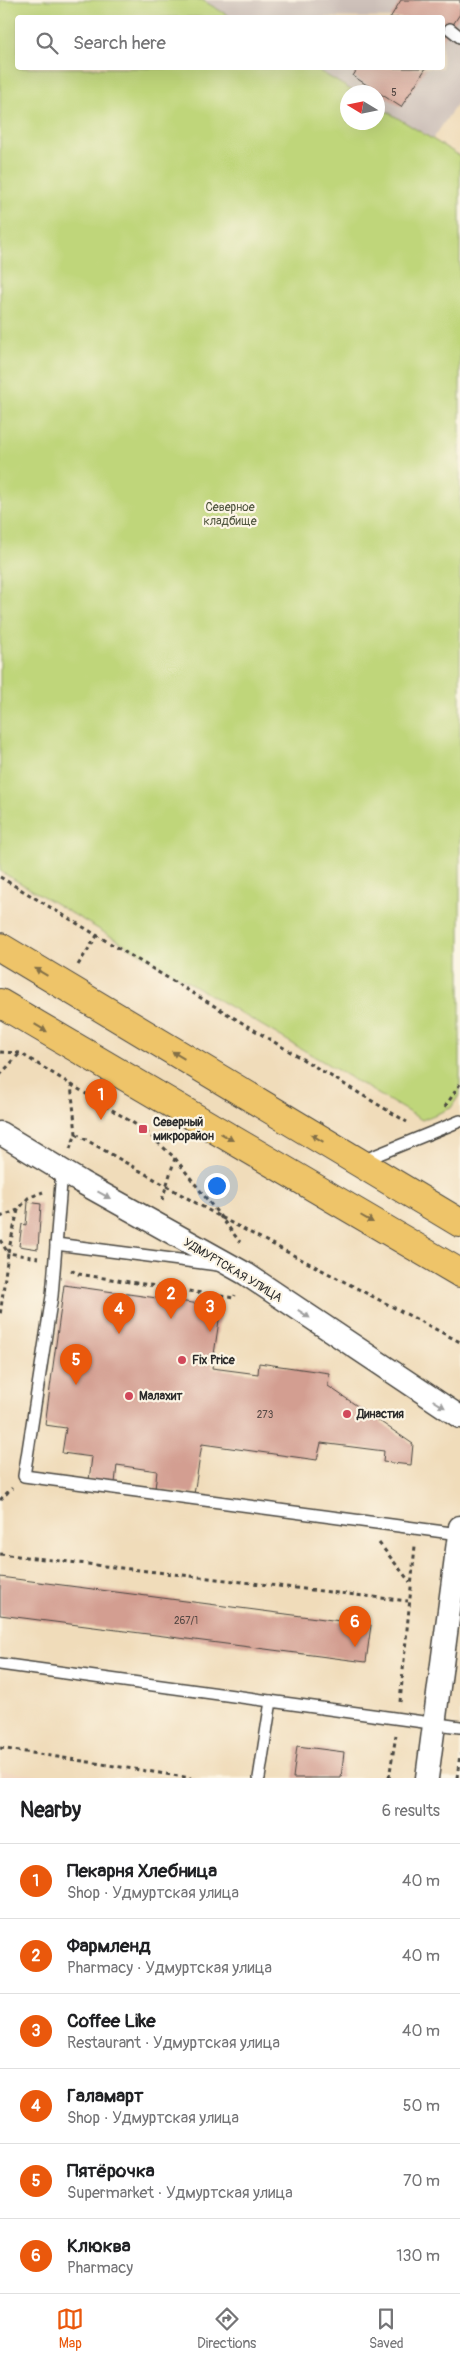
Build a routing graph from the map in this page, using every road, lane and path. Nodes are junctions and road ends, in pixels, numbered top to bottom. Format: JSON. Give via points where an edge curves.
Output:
{"nodes":[{"id":1,"x":450,"y":29,"type":"dead end"},
{"id":2,"x":460,"y":37,"type":"edge"},
{"id":3,"x":0,"y":877,"type":"edge"},
{"id":4,"x":0,"y":947,"type":"edge"},
{"id":5,"x":0,"y":1003,"type":"edge"},
{"id":6,"x":0,"y":1052,"type":"edge"},
{"id":7,"x":20,"y":1053,"type":"junction"},
{"id":8,"x":0,"y":1075,"type":"edge"},
{"id":9,"x":71,"y":1083,"type":"junction"},
{"id":10,"x":460,"y":1121,"type":"edge"},
{"id":11,"x":0,"y":1133,"type":"edge"},
{"id":12,"x":76,"y":1134,"type":"junction"},
{"id":13,"x":427,"y":1134,"type":"junction"},
{"id":14,"x":359,"y":1163,"type":"junction"},
{"id":15,"x":62,"y":1171,"type":"junction"},
{"id":16,"x":46,"y":1191,"type":"dead end"},
{"id":17,"x":18,"y":1210,"type":"junction"},
{"id":18,"x":0,"y":1217,"type":"edge"},
{"id":19,"x":222,"y":1218,"type":"junction"},
{"id":20,"x":460,"y":1223,"type":"edge"},
{"id":21,"x":0,"y":1240,"type":"edge"},
{"id":22,"x":56,"y":1244,"type":"junction"},
{"id":23,"x":8,"y":1254,"type":"junction"},
{"id":24,"x":27,"y":1257,"type":"dead end"},
{"id":25,"x":55,"y":1260,"type":"junction"},
{"id":26,"x":240,"y":1271,"type":"junction"},
{"id":27,"x":460,"y":1273,"type":"edge"},
{"id":28,"x":0,"y":1316,"type":"edge"},
{"id":29,"x":460,"y":1342,"type":"edge"},
{"id":30,"x":460,"y":1417,"type":"edge"},
{"id":31,"x":362,"y":1521,"type":"junction"},
{"id":32,"x":417,"y":1528,"type":"junction"},
{"id":33,"x":460,"y":1530,"type":"edge"},
{"id":34,"x":0,"y":1554,"type":"edge"},
{"id":35,"x":410,"y":1582,"type":"junction"},
{"id":36,"x":408,"y":1601,"type":"junction"},
{"id":37,"x":0,"y":1664,"type":"edge"},
{"id":38,"x":271,"y":1701,"type":"junction"},
{"id":39,"x":398,"y":1720,"type":"junction"},
{"id":40,"x":434,"y":1724,"type":"junction"},
{"id":41,"x":460,"y":1727,"type":"edge"},
{"id":42,"x":0,"y":1748,"type":"edge"},
{"id":43,"x":460,"y":1754,"type":"edge"},
{"id":44,"x":458,"y":1776,"type":"edge"},
{"id":45,"x":191,"y":1778,"type":"edge"},
{"id":46,"x":259,"y":1778,"type":"edge"},
{"id":47,"x":389,"y":1778,"type":"edge"},
{"id":48,"x":427,"y":1778,"type":"edge"}],
"edges":[{"from":1,"to":2,"type":"lane"},
{"from":3,"to":13,"type":"path"},
{"from":14,"to":4,"type":"main road","one_way":true},
{"from":5,"to":27,"type":"main road","one_way":true},
{"from":6,"to":7,"type":"path"},
{"from":7,"to":8,"type":"path"},
{"from":7,"to":9,"type":"path"},
{"from":9,"to":12,"type":"path"},
{"from":9,"to":19,"type":"path","via":[[143,1129],[175,1158]]},
{"from":10,"to":13,"type":"lane"},
{"from":11,"to":15,"type":"street","name":"УДМУРТСКАЯ УЛИЦА"},
{"from":12,"to":15,"type":"path"},
{"from":12,"to":19,"type":"path"},
{"from":13,"to":14,"type":"lane"},
{"from":14,"to":20,"type":"main road"},
{"from":15,"to":22,"type":"lane"},
{"from":15,"to":26,"type":"street","name":"УДМУРТСКАЯ УЛИЦА","one_way":true},
{"from":16,"to":17,"type":"path","via":[[28,1198]]},
{"from":17,"to":18,"type":"path"},
{"from":17,"to":23,"type":"path"},
{"from":19,"to":26,"type":"path","via":[[242,1245]]},
{"from":19,"to":29,"type":"path"},
{"from":21,"to":23,"type":"path"},
{"from":22,"to":25,"type":"lane"},
{"from":22,"to":26,"type":"lane"},
{"from":23,"to":24,"type":"path"},
{"from":23,"to":28,"type":"path"},
{"from":25,"to":26,"type":"path","via":[[78,1274],[234,1298]]},
{"from":25,"to":31,"type":"lane","via":[[24,1476]]},
{"from":26,"to":30,"type":"street","name":"УДМУРТСКАЯ УЛИЦА","one_way":true},
{"from":31,"to":32,"type":"lane"},
{"from":31,"to":35,"type":"path"},
{"from":32,"to":33,"type":"lane"},
{"from":32,"to":35,"type":"path"},
{"from":33,"to":40,"type":"street"},
{"from":34,"to":36,"type":"path"},
{"from":35,"to":36,"type":"path"},
{"from":36,"to":39,"type":"path"},
{"from":37,"to":38,"type":"lane"},
{"from":38,"to":39,"type":"lane"},
{"from":38,"to":46,"type":"lane"},
{"from":39,"to":40,"type":"lane"},
{"from":39,"to":47,"type":"path"},
{"from":40,"to":41,"type":"lane"},
{"from":40,"to":48,"type":"street"},
{"from":42,"to":45,"type":"path"},
{"from":43,"to":44,"type":"path"}]}
